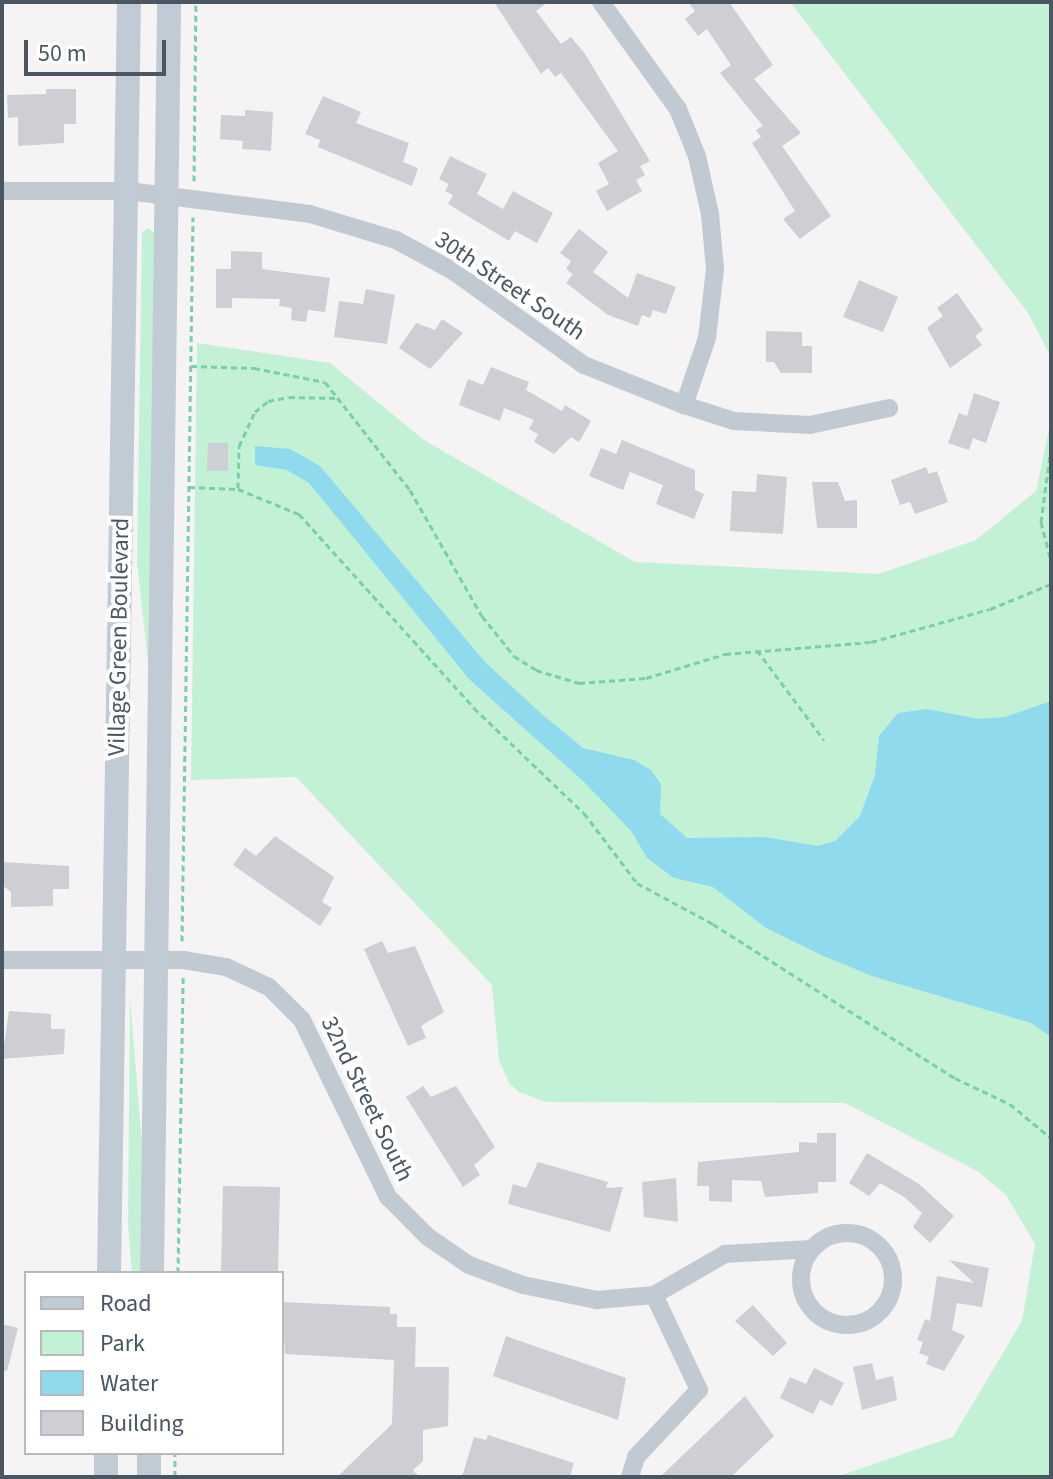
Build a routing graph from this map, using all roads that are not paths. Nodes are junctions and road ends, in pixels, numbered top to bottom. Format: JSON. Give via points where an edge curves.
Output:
{"nodes":[{"id":1,"x":129,"y":2,"type":"edge"},
{"id":2,"x":169,"y":2,"type":"edge"},
{"id":3,"x":601,"y":2,"type":"edge"},
{"id":4,"x":2,"y":191,"type":"edge"},
{"id":5,"x":128,"y":191,"type":"junction"},
{"id":6,"x":165,"y":193,"type":"junction"},
{"id":7,"x":684,"y":405,"type":"junction"},
{"id":8,"x":889,"y":408,"type":"dead end"},
{"id":9,"x":113,"y":959,"type":"junction"},
{"id":10,"x":158,"y":959,"type":"junction"},
{"id":11,"x":2,"y":960,"type":"edge"},
{"id":12,"x":812,"y":1249,"type":"junction"},
{"id":13,"x":109,"y":1271,"type":"edge"},
{"id":14,"x":152,"y":1271,"type":"edge"},
{"id":15,"x":654,"y":1295,"type":"junction"},
{"id":16,"x":106,"y":1455,"type":"edge"},
{"id":17,"x":149,"y":1455,"type":"edge"},
{"id":18,"x":106,"y":1477,"type":"edge"},
{"id":19,"x":149,"y":1477,"type":"edge"},
{"id":20,"x":630,"y":1477,"type":"edge"}],
"edges":[{"from":1,"to":5,"type":"street","name":"Village Green Boulevard"},
{"from":2,"to":6,"type":"street","name":"Village Green Boulevard"},
{"from":3,"to":7,"type":"street","via":[[678,109],[697,156],[710,214],[715,269],[707,338]]},
{"from":4,"to":5,"type":"street","name":"30th Street South"},
{"from":5,"to":6,"type":"street","name":"30th Street South"},
{"from":5,"to":9,"type":"street","name":"Village Green Boulevard"},
{"from":6,"to":7,"type":"street","name":"30th Street South","via":[[310,214],[396,240],[453,271],[584,365]]},
{"from":6,"to":10,"type":"street","name":"Village Green Boulevard"},
{"from":7,"to":8,"type":"street","name":"30th Street South","via":[[734,421],[810,425]]},
{"from":9,"to":10,"type":"street","name":"32nd Street South"},
{"from":9,"to":11,"type":"street","name":"32nd Street South"},
{"from":9,"to":13,"type":"street","name":"Village Green Boulevard"},
{"from":10,"to":14,"type":"street","name":"Village Green Boulevard"},
{"from":10,"to":15,"type":"street","name":"32nd Street South","via":[[226,967],[269,987],[302,1020],[388,1197],[428,1237],[469,1265],[523,1285],[597,1300]]},
{"from":12,"to":12,"type":"street","name":"32nd Street South","via":[[838,1234],[868,1238],[888,1259],[892,1274],[886,1303],[876,1315],[848,1325],[820,1316],[803,1292],[804,1262]]},
{"from":12,"to":15,"type":"street","name":"32nd Street South","via":[[725,1254]]},
{"from":15,"to":20,"type":"street","via":[[699,1390],[636,1457]]},
{"from":16,"to":18,"type":"street"},
{"from":17,"to":19,"type":"street"}]}
